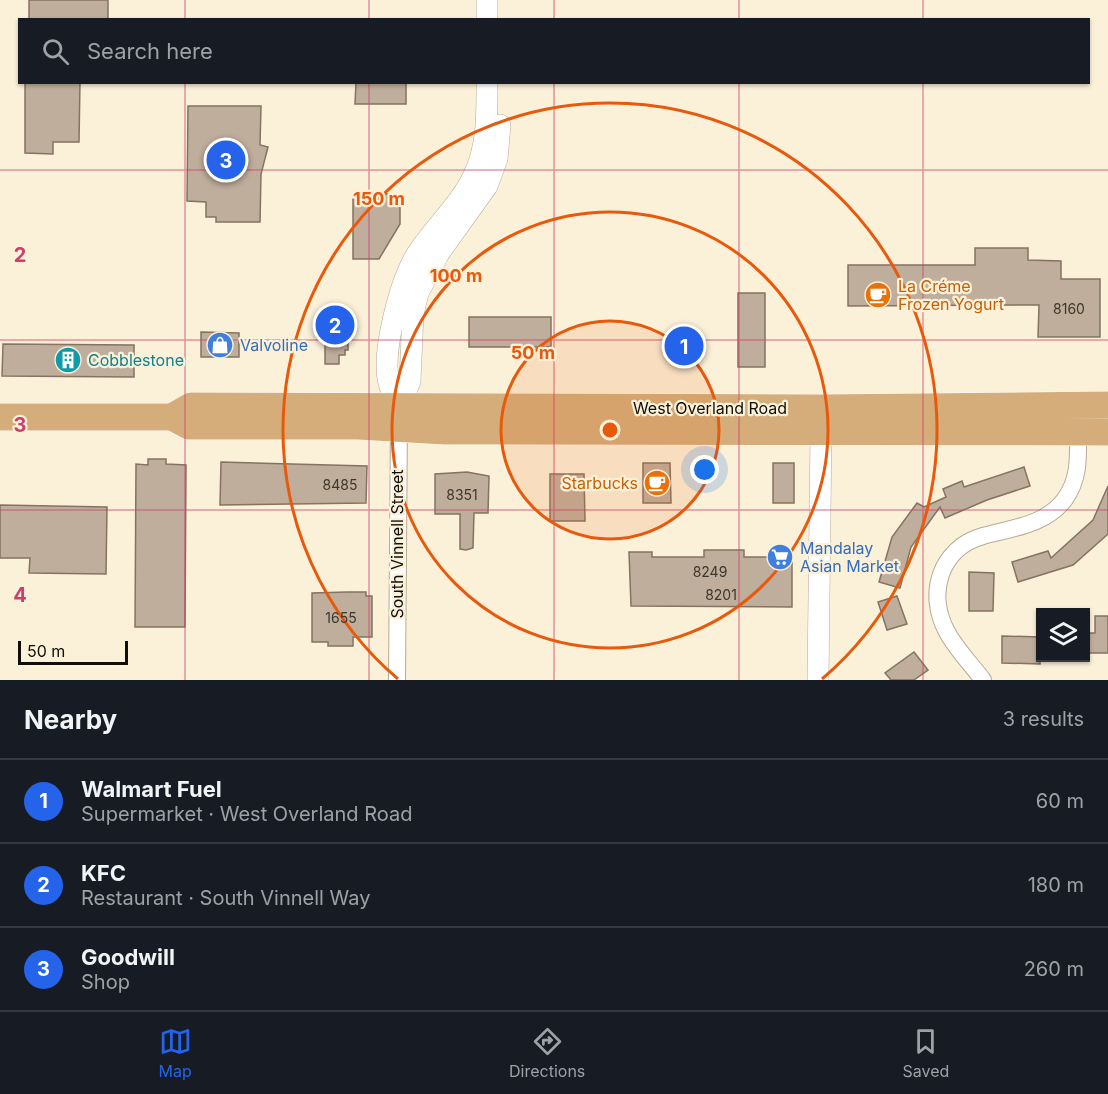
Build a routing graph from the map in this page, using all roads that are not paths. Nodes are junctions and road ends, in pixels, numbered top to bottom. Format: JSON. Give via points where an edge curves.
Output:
{"nodes":[{"id":1,"x":487,"y":0,"type":"edge"},
{"id":2,"x":500,"y":0,"type":"edge"},
{"id":3,"x":487,"y":18,"type":"edge"},
{"id":4,"x":500,"y":18,"type":"edge"},
{"id":5,"x":487,"y":84,"type":"edge"},
{"id":6,"x":500,"y":84,"type":"edge"},
{"id":7,"x":1036,"y":405,"type":"junction"},
{"id":8,"x":1108,"y":405,"type":"edge"},
{"id":9,"x":0,"y":417,"type":"edge"},
{"id":10,"x":399,"y":418,"type":"junction"},
{"id":11,"x":821,"y":420,"type":"junction"},
{"id":12,"x":1108,"y":420,"type":"edge"},
{"id":13,"x":1078,"y":432,"type":"junction"},
{"id":14,"x":1108,"y":432,"type":"edge"},
{"id":15,"x":922,"y":433,"type":"junction"},
{"id":16,"x":397,"y":680,"type":"edge"},
{"id":17,"x":818,"y":680,"type":"edge"},
{"id":18,"x":983,"y":680,"type":"edge"}],
"edges":[{"from":1,"to":3,"type":"street"},
{"from":2,"to":4,"type":"street"},
{"from":5,"to":10,"type":"street","via":[[483,150],[473,177],[418,252],[403,282],[394,314],[389,382]]},
{"from":6,"to":10,"type":"street","via":[[497,159],[487,186],[439,253],[418,293],[413,314],[410,381]]},
{"from":7,"to":8,"type":"main road","name":"West Overland Road"},
{"from":7,"to":11,"type":"main road","name":"West Overland Road"},
{"from":7,"to":15,"type":"main road","via":[[1030,421],[974,422]]},
{"from":9,"to":10,"type":"main road","name":"West Overland Road","via":[[172,417],[191,406]]},
{"from":10,"to":11,"type":"main road","name":"West Overland Road"},
{"from":10,"to":11,"type":"main road","name":"West Overland Road","via":[[445,431],[693,431],[725,420]]},
{"from":10,"to":16,"type":"street","name":"South Vinnell Street"},
{"from":11,"to":15,"type":"main road","name":"West Overland Road"},
{"from":11,"to":17,"type":"street"},
{"from":12,"to":13,"type":"main road","via":[[1089,422]]},
{"from":13,"to":14,"type":"main road","name":"West Overland Road"},
{"from":13,"to":15,"type":"main road","name":"West Overland Road"},
{"from":13,"to":18,"type":"street","via":[[1078,470],[1065,499],[1038,520],[962,545],[945,561],[938,584],[938,607],[947,632]]}]}
